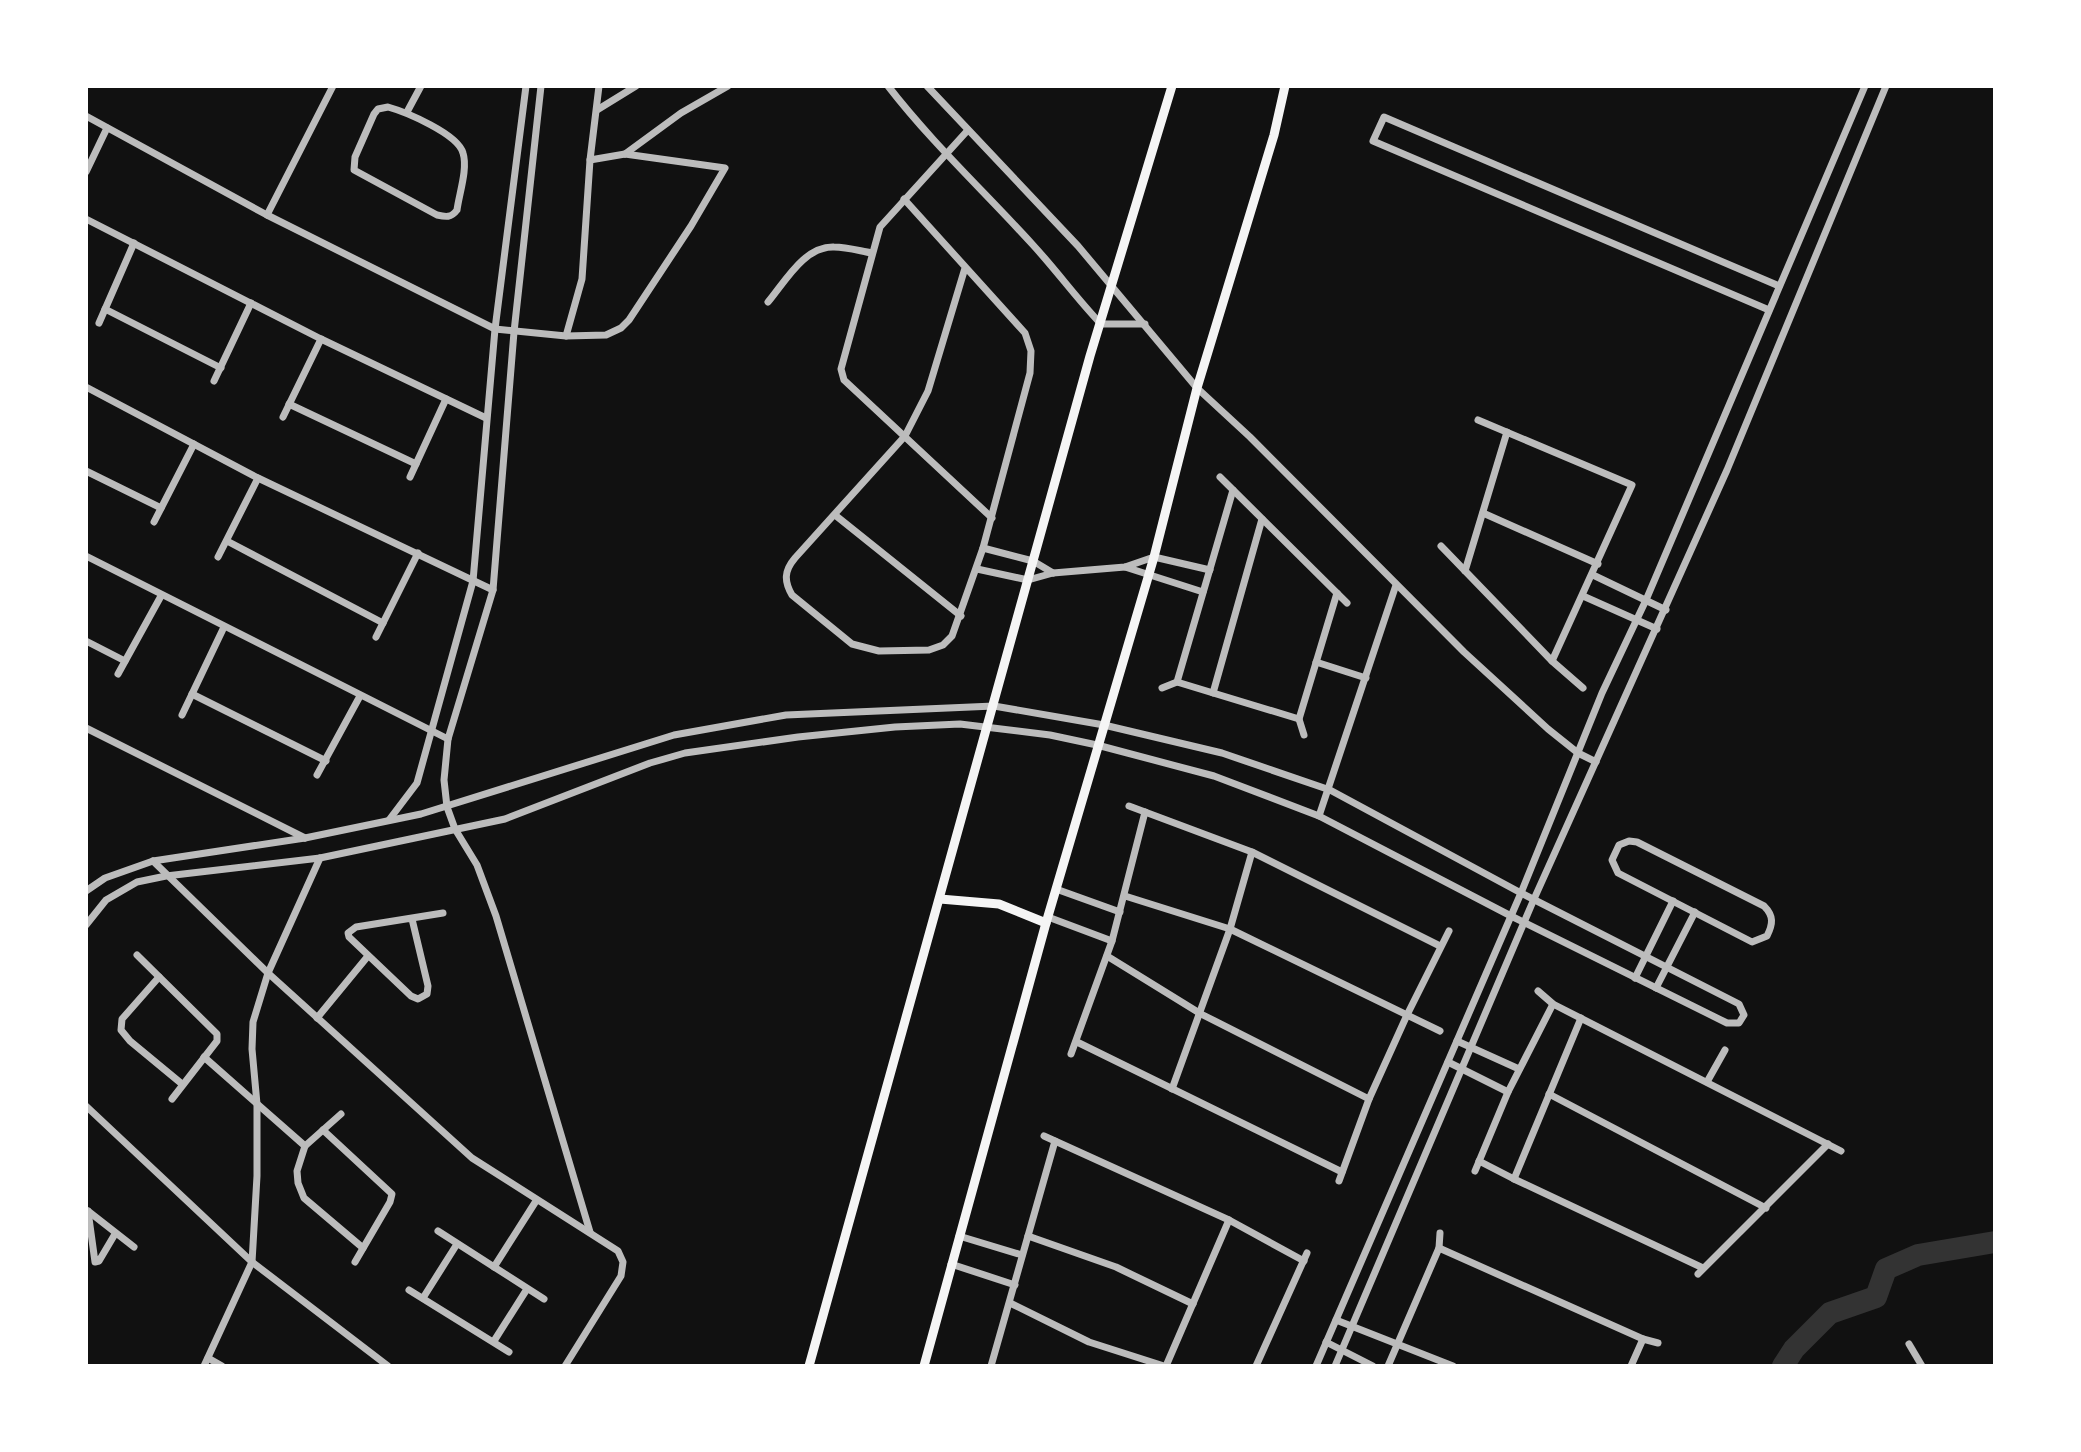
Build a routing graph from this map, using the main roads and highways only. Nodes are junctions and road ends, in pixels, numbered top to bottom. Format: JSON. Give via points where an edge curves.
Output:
{"nodes":[{"id":1,"x":1172,"y":86,"type":"edge"},
{"id":2,"x":1285,"y":86,"type":"edge"},
{"id":3,"x":940,"y":899,"type":"junction"},
{"id":4,"x":1047,"y":920,"type":"junction"},
{"id":5,"x":809,"y":1366,"type":"edge"},
{"id":6,"x":924,"y":1366,"type":"edge"}],
"edges":[{"from":1,"to":3,"type":"main road","via":[[1090,356]]},
{"from":2,"to":4,"type":"main road"},
{"from":3,"to":4,"type":"main road","via":[[999,904]]},
{"from":3,"to":5,"type":"main road"},
{"from":4,"to":6,"type":"main road"}]}
